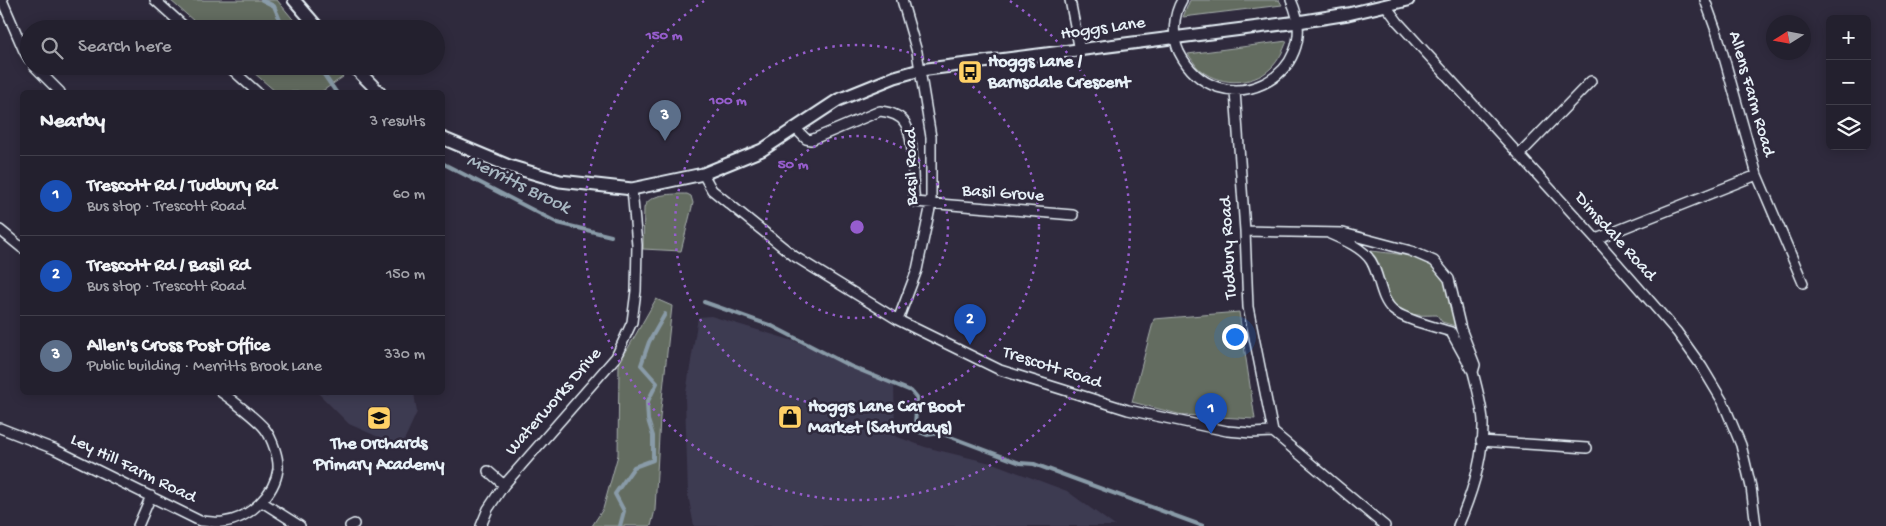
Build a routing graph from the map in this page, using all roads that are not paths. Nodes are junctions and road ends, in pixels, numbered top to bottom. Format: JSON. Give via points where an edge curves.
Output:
{"nodes":[{"id":1,"x":2,"y":0,"type":"edge"},
{"id":2,"x":155,"y":0,"type":"edge"},
{"id":3,"x":294,"y":0,"type":"edge"},
{"id":4,"x":902,"y":0,"type":"edge"},
{"id":5,"x":1070,"y":0,"type":"edge"},
{"id":6,"x":1182,"y":0,"type":"edge"},
{"id":7,"x":1291,"y":0,"type":"edge"},
{"id":8,"x":1408,"y":0,"type":"edge"},
{"id":9,"x":1705,"y":0,"type":"edge"},
{"id":10,"x":1386,"y":6,"type":"junction"},
{"id":11,"x":177,"y":20,"type":"edge"},
{"id":12,"x":311,"y":20,"type":"edge"},
{"id":13,"x":1298,"y":22,"type":"junction"},
{"id":14,"x":1175,"y":37,"type":"junction"},
{"id":15,"x":20,"y":42,"type":"edge"},
{"id":16,"x":1080,"y":50,"type":"junction"},
{"id":17,"x":920,"y":70,"type":"junction"},
{"id":18,"x":43,"y":75,"type":"edge"},
{"id":19,"x":238,"y":75,"type":"edge"},
{"id":20,"x":361,"y":75,"type":"edge"},
{"id":21,"x":1591,"y":81,"type":"dead end"},
{"id":22,"x":58,"y":90,"type":"edge"},
{"id":23,"x":255,"y":90,"type":"edge"},
{"id":24,"x":377,"y":90,"type":"edge"},
{"id":25,"x":1235,"y":91,"type":"junction"},
{"id":26,"x":796,"y":128,"type":"junction"},
{"id":27,"x":445,"y":139,"type":"edge"},
{"id":28,"x":1519,"y":155,"type":"junction"},
{"id":29,"x":703,"y":174,"type":"junction"},
{"id":30,"x":1758,"y":175,"type":"junction"},
{"id":31,"x":632,"y":189,"type":"junction"},
{"id":32,"x":931,"y":204,"type":"junction"},
{"id":33,"x":1073,"y":216,"type":"dead end"},
{"id":34,"x":0,"y":230,"type":"edge"},
{"id":35,"x":1245,"y":231,"type":"junction"},
{"id":36,"x":1328,"y":232,"type":"junction"},
{"id":37,"x":1596,"y":239,"type":"junction"},
{"id":38,"x":20,"y":246,"type":"edge"},
{"id":39,"x":1803,"y":283,"type":"dead end"},
{"id":40,"x":898,"y":320,"type":"junction"},
{"id":41,"x":1474,"y":372,"type":"junction"},
{"id":42,"x":225,"y":395,"type":"edge"},
{"id":43,"x":0,"y":428,"type":"edge"},
{"id":44,"x":1273,"y":432,"type":"junction"},
{"id":45,"x":1481,"y":441,"type":"junction"},
{"id":46,"x":1587,"y":448,"type":"dead end"},
{"id":47,"x":488,"y":471,"type":"dead end"},
{"id":48,"x":504,"y":485,"type":"junction"},
{"id":49,"x":151,"y":496,"type":"junction"},
{"id":50,"x":262,"y":502,"type":"junction"},
{"id":51,"x":138,"y":526,"type":"edge"},
{"id":52,"x":300,"y":526,"type":"edge"},
{"id":53,"x":481,"y":526,"type":"edge"},
{"id":54,"x":1385,"y":526,"type":"edge"},
{"id":55,"x":1458,"y":526,"type":"edge"},
{"id":56,"x":1756,"y":526,"type":"edge"}],
"edges":[{"from":1,"to":15,"type":"street"},
{"from":2,"to":11,"type":"street"},
{"from":3,"to":12,"type":"street"},
{"from":4,"to":17,"type":"street","name":"Basil Road"},
{"from":5,"to":16,"type":"street"},
{"from":6,"to":14,"type":"street","via":[[1175,18]]},
{"from":7,"to":13,"type":"street"},
{"from":8,"to":10,"type":"street","name":"Hoggs Lane"},
{"from":9,"to":30,"type":"street","name":"Allens Farm Road"},
{"from":10,"to":13,"type":"street","name":"Hoggs Lane"},
{"from":10,"to":28,"type":"street","name":"Dimsdale Road"},
{"from":13,"to":14,"type":"street","name":"Hoggs Lane"},
{"from":13,"to":25,"type":"street","via":[[1294,52],[1280,72],[1262,85]]},
{"from":14,"to":16,"type":"street","name":"Hoggs Lane"},
{"from":14,"to":25,"type":"street","via":[[1186,64],[1200,79]]},
{"from":16,"to":17,"type":"street","name":"Hoggs Lane"},
{"from":17,"to":26,"type":"street","name":"Hoggs Lane","via":[[838,100]]},
{"from":17,"to":32,"type":"street","name":"Basil Road","via":[[931,136]]},
{"from":18,"to":22,"type":"street"},
{"from":19,"to":23,"type":"street"},
{"from":20,"to":24,"type":"street"},
{"from":21,"to":28,"type":"street"},
{"from":25,"to":35,"type":"street","name":"Tudbury Road"},
{"from":26,"to":29,"type":"street","name":"Hoggs Lane","via":[[762,150]]},
{"from":26,"to":32,"type":"street","via":[[811,140],[880,111],[890,112],[904,121],[910,135],[914,202]]},
{"from":27,"to":31,"type":"street","name":"Hoggs Lane","via":[[509,166],[560,181]]},
{"from":28,"to":37,"type":"street","name":"Dimsdale Road"},
{"from":29,"to":31,"type":"street","name":"Hoggs Lane"},
{"from":29,"to":40,"type":"street","name":"Trescott Road","via":[[712,190],[794,256]]},
{"from":30,"to":37,"type":"street","name":"Allens Farm Road"},
{"from":30,"to":39,"type":"street"},
{"from":31,"to":48,"type":"street","name":"Waterworks Drive","via":[[637,245],[632,322],[616,357]]},
{"from":32,"to":33,"type":"street","name":"Basil Grove"},
{"from":32,"to":40,"type":"street","name":"Basil Road","via":[[917,270]]},
{"from":34,"to":38,"type":"street"},
{"from":35,"to":36,"type":"street"},
{"from":35,"to":44,"type":"street","name":"Tudbury Road","via":[[1248,307]]},
{"from":36,"to":41,"type":"street","via":[[1353,245],[1371,260],[1392,310],[1450,332]]},
{"from":36,"to":41,"type":"street","via":[[1411,251],[1434,261],[1449,279],[1461,329],[1475,365]]},
{"from":37,"to":56,"type":"street","name":"Dimsdale Road","via":[[1677,332],[1723,402],[1742,444]]},
{"from":40,"to":44,"type":"street","name":"Trescott Road","via":[[1000,370],[1128,410],[1227,431]]},
{"from":41,"to":45,"type":"street","via":[[1483,421]]},
{"from":42,"to":50,"type":"street","name":"Ley Hill Farm Road","via":[[265,429],[274,448],[278,468],[272,488]]},
{"from":43,"to":49,"type":"street","name":"Ley Hill Farm Road","via":[[54,449]]},
{"from":44,"to":54,"type":"street"},
{"from":45,"to":46,"type":"street"},
{"from":45,"to":55,"type":"street","via":[[1471,496]]},
{"from":47,"to":48,"type":"street"},
{"from":48,"to":53,"type":"street","name":"Waterworks Drive"},
{"from":49,"to":50,"type":"street","name":"Ley Hill Farm Road","via":[[200,521],[224,522],[245,514]]},
{"from":49,"to":51,"type":"street"},
{"from":50,"to":52,"type":"street"}]}
